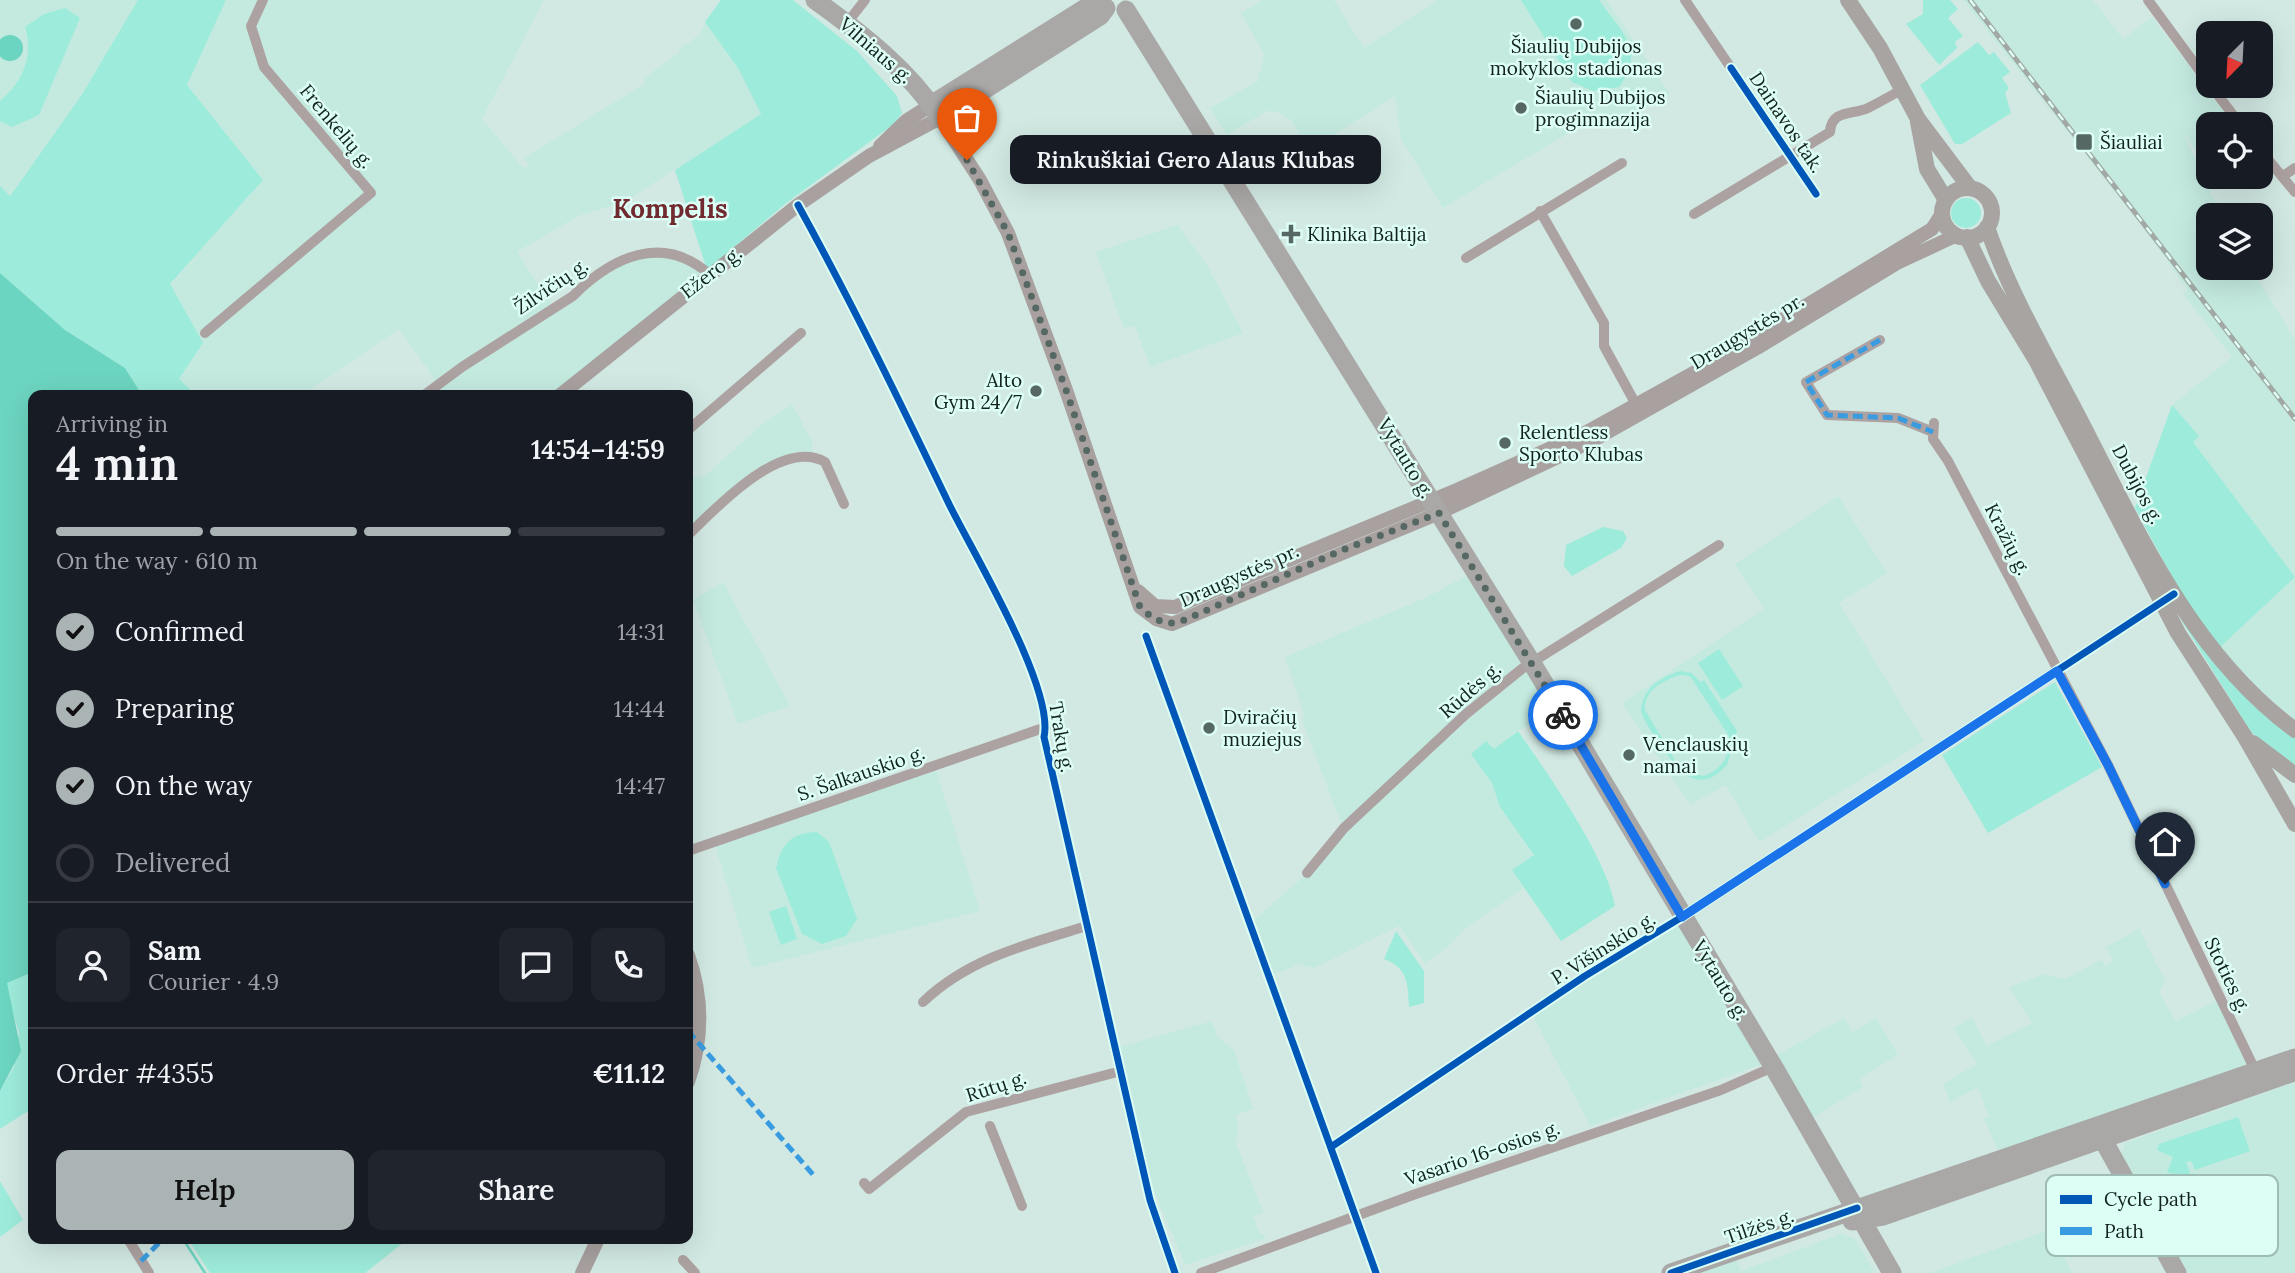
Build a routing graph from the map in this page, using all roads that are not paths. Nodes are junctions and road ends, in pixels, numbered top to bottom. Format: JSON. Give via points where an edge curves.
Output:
{"nodes":[{"id":1,"x":263,"y":0,"type":"edge"},
{"id":2,"x":815,"y":0,"type":"edge"},
{"id":3,"x":864,"y":0,"type":"edge"},
{"id":4,"x":1685,"y":0,"type":"edge"},
{"id":5,"x":1848,"y":0,"type":"edge"},
{"id":6,"x":2148,"y":0,"type":"edge"},
{"id":7,"x":1103,"y":4,"type":"edge"},
{"id":8,"x":1129,"y":5,"type":"edge"},
{"id":9,"x":847,"y":23,"type":"junction"},
{"id":10,"x":2196,"y":65,"type":"edge"},
{"id":11,"x":1903,"y":89,"type":"junction"},
{"id":12,"x":936,"y":111,"type":"junction"},
{"id":13,"x":1918,"y":119,"type":"junction"},
{"id":14,"x":1791,"y":156,"type":"junction"},
{"id":15,"x":1622,"y":163,"type":"dead end"},
{"id":16,"x":2273,"y":165,"type":"edge"},
{"id":17,"x":2295,"y":168,"type":"edge"},
{"id":18,"x":2283,"y":176,"type":"junction"},
{"id":19,"x":1970,"y":188,"type":"junction"},
{"id":20,"x":2295,"y":192,"type":"edge"},
{"id":21,"x":1816,"y":194,"type":"dead end"},
{"id":22,"x":798,"y":205,"type":"junction"},
{"id":23,"x":1944,"y":206,"type":"junction"},
{"id":24,"x":1540,"y":211,"type":"junction"},
{"id":25,"x":1694,"y":214,"type":"dead end"},
{"id":26,"x":1987,"y":227,"type":"junction"},
{"id":27,"x":1962,"y":236,"type":"junction"},
{"id":28,"x":1466,"y":258,"type":"dead end"},
{"id":29,"x":709,"y":274,"type":"junction"},
{"id":30,"x":205,"y":333,"type":"dead end"},
{"id":31,"x":801,"y":333,"type":"dead end"},
{"id":32,"x":1880,"y":340,"type":"dead end"},
{"id":33,"x":431,"y":390,"type":"edge"},
{"id":34,"x":566,"y":390,"type":"edge"},
{"id":35,"x":1640,"y":411,"type":"junction"},
{"id":36,"x":693,"y":426,"type":"edge"},
{"id":37,"x":844,"y":504,"type":"dead end"},
{"id":38,"x":1435,"y":507,"type":"junction"},
{"id":39,"x":693,"y":531,"type":"edge"},
{"id":40,"x":1719,"y":545,"type":"dead end"},
{"id":41,"x":1137,"y":590,"type":"joint"},
{"id":42,"x":2167,"y":598,"type":"junction"},
{"id":43,"x":1532,"y":663,"type":"junction"},
{"id":44,"x":2057,"y":671,"type":"junction"},
{"id":45,"x":1046,"y":727,"type":"junction"},
{"id":46,"x":2295,"y":730,"type":"edge"},
{"id":47,"x":2245,"y":737,"type":"junction"},
{"id":48,"x":2295,"y":775,"type":"edge"},
{"id":49,"x":2295,"y":824,"type":"edge"},
{"id":50,"x":693,"y":849,"type":"edge"},
{"id":51,"x":1307,"y":873,"type":"dead end"},
{"id":52,"x":1682,"y":917,"type":"junction"},
{"id":53,"x":1087,"y":926,"type":"junction"},
{"id":54,"x":693,"y":973,"type":"edge"},
{"id":55,"x":923,"y":1002,"type":"dead end"},
{"id":56,"x":693,"y":1057,"type":"edge"},
{"id":57,"x":2295,"y":1058,"type":"edge"},
{"id":58,"x":1773,"y":1067,"type":"junction"},
{"id":59,"x":2255,"y":1070,"type":"junction"},
{"id":60,"x":1121,"y":1071,"type":"junction"},
{"id":61,"x":2295,"y":1071,"type":"edge"},
{"id":62,"x":990,"y":1126,"type":"dead end"},
{"id":63,"x":2098,"y":1132,"type":"junction"},
{"id":64,"x":1331,"y":1147,"type":"dead end"},
{"id":65,"x":2122,"y":1175,"type":"edge"},
{"id":66,"x":864,"y":1183,"type":"dead end"},
{"id":67,"x":1022,"y":1206,"type":"dead end"},
{"id":68,"x":1860,"y":1214,"type":"junction"},
{"id":69,"x":131,"y":1244,"type":"edge"},
{"id":70,"x":596,"y":1244,"type":"edge"},
{"id":71,"x":2167,"y":1256,"type":"edge"},
{"id":72,"x":683,"y":1260,"type":"dead end"},
{"id":73,"x":149,"y":1273,"type":"edge"},
{"id":74,"x":582,"y":1273,"type":"edge"},
{"id":75,"x":695,"y":1273,"type":"edge"},
{"id":76,"x":1175,"y":1273,"type":"edge"},
{"id":77,"x":1201,"y":1273,"type":"edge"},
{"id":78,"x":1671,"y":1273,"type":"edge"},
{"id":79,"x":1892,"y":1273,"type":"edge"},
{"id":80,"x":2177,"y":1273,"type":"edge"}],
"edges":[{"from":1,"to":30,"type":"street","name":"Frenkelių g.","via":[[251,26],[264,67],[370,193]]},
{"from":2,"to":9,"type":"highway","name":"Vilniaus g."},
{"from":3,"to":9,"type":"street"},
{"from":4,"to":14,"type":"street","name":"Dainavos tak."},
{"from":5,"to":11,"type":"main road"},
{"from":6,"to":10,"type":"street"},
{"from":7,"to":8,"type":"highway","name":"Ežero g.","via":[[1112,12]]},
{"from":7,"to":12,"type":"highway","name":"Ežero g.","via":[[1092,4]]},
{"from":8,"to":38,"type":"highway","name":"Vytauto g."},
{"from":9,"to":12,"type":"highway","name":"Vilniaus g.","via":[[923,92]]},
{"from":11,"to":13,"type":"main road"},
{"from":11,"to":14,"type":"street","via":[[1866,109],[1846,111],[1834,120],[1830,132]]},
{"from":12,"to":22,"type":"main road","name":"Ežero g.","via":[[906,121],[869,156]]},
{"from":12,"to":41,"type":"main road","name":"Vilniaus g.","via":[[1008,233]]},
{"from":13,"to":19,"type":"main road"},
{"from":13,"to":23,"type":"main road","via":[[1927,169]]},
{"from":14,"to":21,"type":"street","name":"Dainavos tak."},
{"from":14,"to":25,"type":"street"},
{"from":15,"to":24,"type":"street"},
{"from":16,"to":18,"type":"street"},
{"from":17,"to":18,"type":"street"},
{"from":18,"to":20,"type":"street"},
{"from":19,"to":23,"type":"main road","via":[[1959,190]]},
{"from":19,"to":26,"type":"main road","via":[[1981,192],[1991,206]]},
{"from":22,"to":29,"type":"main road","name":"Ežero g."},
{"from":22,"to":45,"type":"street","name":"Trakų g.","via":[[1003,610],[1030,671]]},
{"from":23,"to":27,"type":"main road","via":[[1946,226]]},
{"from":23,"to":35,"type":"main road","name":"Draugystės pr.","via":[[1932,229]]},
{"from":24,"to":28,"type":"street"},
{"from":24,"to":35,"type":"street","via":[[1604,323],[1604,346]]},
{"from":26,"to":27,"type":"main road","via":[[1978,235]]},
{"from":26,"to":42,"type":"main road","name":"Dubijos g."},
{"from":27,"to":35,"type":"main road","name":"Draugystės pr.","via":[[1897,263]]},
{"from":27,"to":42,"type":"main road","name":"Dubijos g."},
{"from":29,"to":33,"type":"street","name":"Žilvičių g.","via":[[692,262],[658,251],[638,254],[587,282],[573,296]]},
{"from":29,"to":34,"type":"main road","name":"Ežero g."},
{"from":31,"to":36,"type":"street"},
{"from":32,"to":44,"type":"street","name":"Kražių g.","via":[[1806,382],[1827,415],[1898,418],[1934,428],[1933,439]]},
{"from":35,"to":38,"type":"main road","name":"Draugystės pr."},
{"from":37,"to":39,"type":"street","via":[[825,462],[812,456],[793,457],[765,470]]},
{"from":38,"to":41,"type":"main road","name":"Draugystės pr.","via":[[1172,624],[1147,614],[1140,607]]},
{"from":38,"to":43,"type":"highway","name":"Vytauto g."},
{"from":40,"to":43,"type":"street","name":"Rūdės g."},
{"from":42,"to":44,"type":"street","name":"P. Višinskio g."},
{"from":42,"to":46,"type":"main road","name":"Dubijos g.","via":[[2233,675]]},
{"from":42,"to":47,"type":"main road","name":"Dubijos g."},
{"from":43,"to":51,"type":"street","name":"Rūdės g.","via":[[1466,714],[1343,828]]},
{"from":43,"to":52,"type":"highway","name":"Vytauto g."},
{"from":44,"to":52,"type":"street","name":"P. Višinskio g."},
{"from":44,"to":59,"type":"street","name":"Stoties g.","via":[[2108,765]]},
{"from":45,"to":50,"type":"street","name":"S. Šalkauskio g."},
{"from":45,"to":53,"type":"street","name":"Trakų g.","via":[[1044,737]]},
{"from":47,"to":48,"type":"main road","name":"Dubijos g."},
{"from":47,"to":49,"type":"main road","name":"Dubijos g."},
{"from":52,"to":58,"type":"highway","name":"Vytauto g."},
{"from":52,"to":64,"type":"street","name":"P. Višinskio g.","via":[[1585,976]]},
{"from":53,"to":55,"type":"street","via":[[1000,952]]},
{"from":53,"to":60,"type":"street","name":"Trakų g."},
{"from":54,"to":56,"type":"main road","via":[[700,1022]]},
{"from":57,"to":59,"type":"highway","name":"Tilžės g."},
{"from":58,"to":68,"type":"highway","name":"Vytauto g."},
{"from":58,"to":77,"type":"street","name":"Vasario 16-osios g.","via":[[1721,1090]]},
{"from":59,"to":63,"type":"highway","name":"Tilžės g."},
{"from":60,"to":66,"type":"street","name":"Rūtų g.","via":[[966,1112],[869,1189]]},
{"from":60,"to":76,"type":"street","name":"Trakų g.","via":[[1150,1200]]},
{"from":61,"to":63,"type":"highway","name":"Tilžės g."},
{"from":62,"to":67,"type":"street"},
{"from":63,"to":65,"type":"highway"},
{"from":63,"to":68,"type":"highway","name":"Tilžės g.","via":[[1896,1212]]},
{"from":68,"to":78,"type":"highway","name":"Tilžės g."},
{"from":68,"to":79,"type":"highway","name":"Vytauto g."},
{"from":69,"to":73,"type":"street"},
{"from":70,"to":74,"type":"main road"},
{"from":71,"to":80,"type":"highway"},
{"from":72,"to":75,"type":"street"}]}
